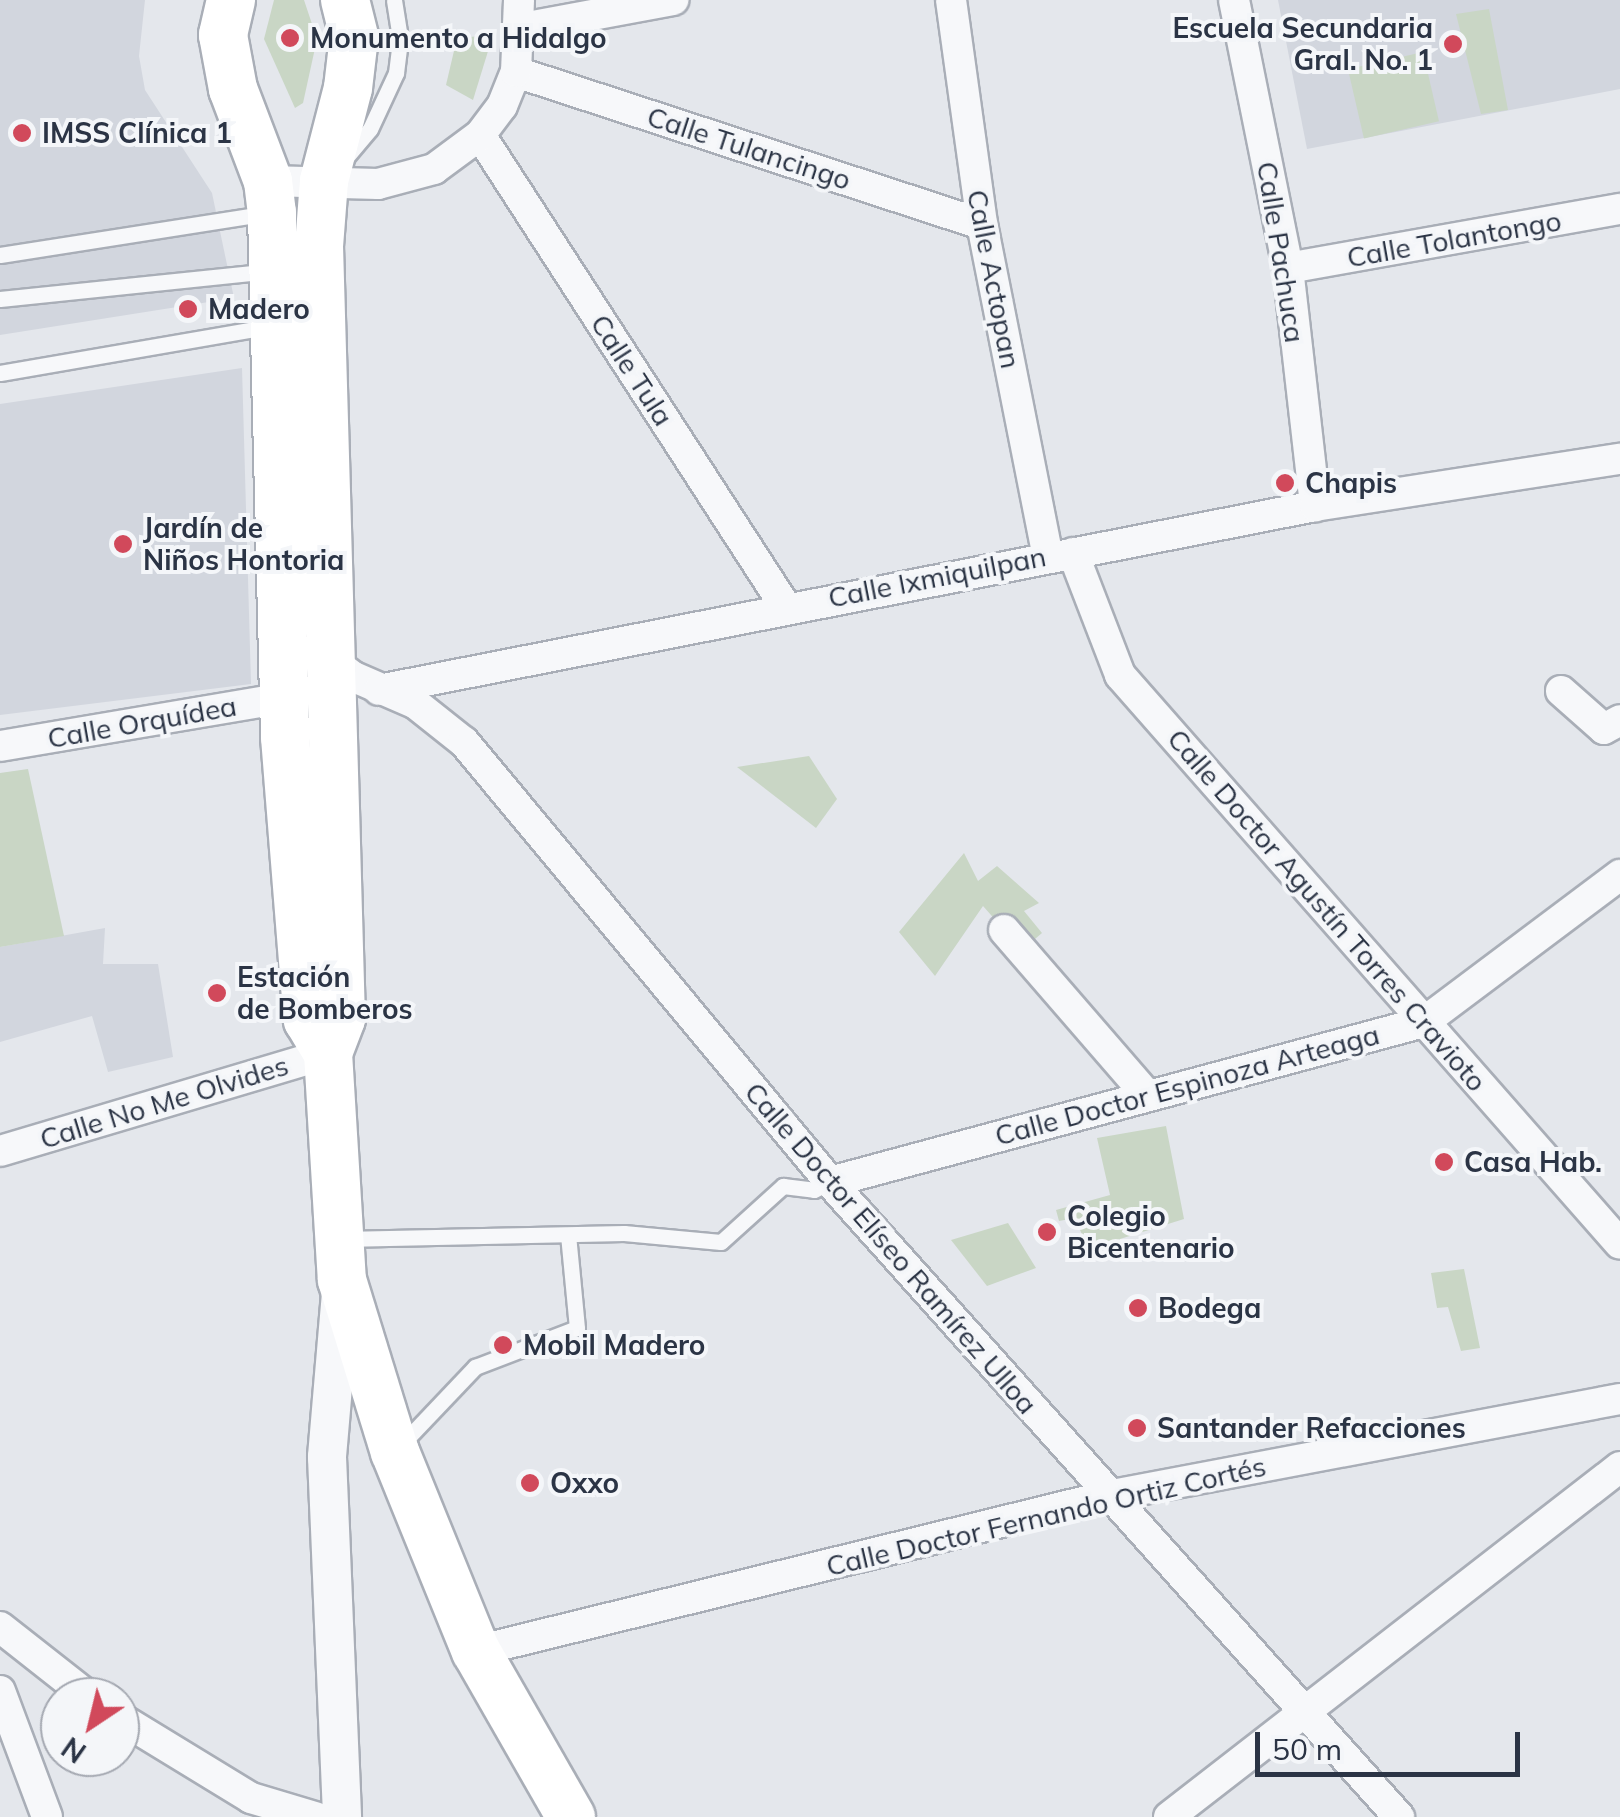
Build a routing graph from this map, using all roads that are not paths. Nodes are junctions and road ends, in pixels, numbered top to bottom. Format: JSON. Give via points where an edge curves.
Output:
{"nodes":[{"id":1,"x":230,"y":0,"type":"edge"},
{"id":2,"x":345,"y":0,"type":"edge"},
{"id":3,"x":394,"y":0,"type":"edge"},
{"id":4,"x":673,"y":0,"type":"edge"},
{"id":5,"x":951,"y":0,"type":"edge"},
{"id":6,"x":1234,"y":0,"type":"edge"},
{"id":7,"x":520,"y":14,"type":"edge"},
{"id":8,"x":516,"y":72,"type":"junction"},
{"id":9,"x":480,"y":135,"type":"junction"},
{"id":10,"x":324,"y":181,"type":"junction"},
{"id":11,"x":270,"y":197,"type":"junction"},
{"id":12,"x":1620,"y":209,"type":"edge"},
{"id":13,"x":982,"y":224,"type":"junction"},
{"id":14,"x":0,"y":255,"type":"edge"},
{"id":15,"x":1288,"y":268,"type":"junction"},
{"id":16,"x":272,"y":271,"type":"junction"},
{"id":17,"x":0,"y":299,"type":"edge"},
{"id":18,"x":296,"y":324,"type":"junction"},
{"id":19,"x":0,"y":373,"type":"edge"},
{"id":20,"x":1620,"y":460,"type":"edge"},
{"id":21,"x":1315,"y":506,"type":"junction"},
{"id":22,"x":1060,"y":554,"type":"junction"},
{"id":23,"x":785,"y":606,"type":"junction"},
{"id":24,"x":282,"y":614,"type":"junction"},
{"id":25,"x":333,"y":661,"type":"junction"},
{"id":26,"x":379,"y":690,"type":"junction"},
{"id":27,"x":1561,"y":691,"type":"dead end"},
{"id":28,"x":284,"y":718,"type":"junction"},
{"id":29,"x":1620,"y":720,"type":"edge"},
{"id":30,"x":334,"y":735,"type":"junction"},
{"id":31,"x":0,"y":746,"type":"edge"},
{"id":32,"x":1620,"y":874,"type":"edge"},
{"id":33,"x":1004,"y":930,"type":"dead end"},
{"id":34,"x":1424,"y":1022,"type":"junction"},
{"id":35,"x":328,"y":1053,"type":"junction"},
{"id":36,"x":1146,"y":1094,"type":"junction"},
{"id":37,"x":0,"y":1152,"type":"edge"},
{"id":38,"x":830,"y":1182,"type":"junction"},
{"id":39,"x":568,"y":1235,"type":"junction"},
{"id":40,"x":1620,"y":1244,"type":"edge"},
{"id":41,"x":340,"y":1260,"type":"junction"},
{"id":42,"x":1620,"y":1399,"type":"edge"},
{"id":43,"x":395,"y":1452,"type":"junction"},
{"id":44,"x":1620,"y":1467,"type":"edge"},
{"id":45,"x":1107,"y":1496,"type":"junction"},
{"id":46,"x":0,"y":1627,"type":"edge"},
{"id":47,"x":476,"y":1651,"type":"junction"},
{"id":48,"x":64,"y":1677,"type":"edge"},
{"id":49,"x":0,"y":1691,"type":"edge"},
{"id":50,"x":1300,"y":1711,"type":"junction"},
{"id":51,"x":140,"y":1730,"type":"edge"},
{"id":52,"x":47,"y":1817,"type":"edge"},
{"id":53,"x":315,"y":1817,"type":"edge"},
{"id":54,"x":342,"y":1817,"type":"edge"},
{"id":55,"x":570,"y":1817,"type":"edge"},
{"id":56,"x":1169,"y":1817,"type":"edge"},
{"id":57,"x":1400,"y":1817,"type":"edge"}],
"edges":[{"from":1,"to":11,"type":"main road","via":[[223,35],[233,89]]},
{"from":2,"to":10,"type":"main road","via":[[354,37]]},
{"from":3,"to":10,"type":"lane","via":[[400,38],[386,102]]},
{"from":4,"to":7,"type":"street"},
{"from":5,"to":13,"type":"street","name":"Calle Actopan"},
{"from":6,"to":15,"type":"street","name":"Calle Pachuca"},
{"from":7,"to":8,"type":"street"},
{"from":8,"to":9,"type":"street"},
{"from":8,"to":13,"type":"street","name":"Calle Tulancingo"},
{"from":9,"to":10,"type":"street","via":[[434,169],[378,184]]},
{"from":9,"to":23,"type":"street","name":"Calle Tula"},
{"from":10,"to":11,"type":"street"},
{"from":10,"to":18,"type":"main road"},
{"from":11,"to":14,"type":"lane"},
{"from":11,"to":16,"type":"main road"},
{"from":12,"to":15,"type":"street","name":"Calle Tolantongo"},
{"from":13,"to":22,"type":"street","name":"Calle Actopan"},
{"from":15,"to":21,"type":"street","name":"Calle Pachuca"},
{"from":16,"to":17,"type":"lane"},
{"from":16,"to":18,"type":"main road"},
{"from":18,"to":19,"type":"lane"},
{"from":18,"to":24,"type":"main road"},
{"from":18,"to":25,"type":"main road"},
{"from":20,"to":21,"type":"street","name":"Calle Ixmiquilpan"},
{"from":21,"to":22,"type":"street","name":"Calle Ixmiquilpan"},
{"from":22,"to":23,"type":"street","name":"Calle Ixmiquilpan"},
{"from":22,"to":34,"type":"street","name":"Calle Doctor Agustín Torres Cravioto","via":[[1120,675]]},
{"from":23,"to":26,"type":"street","name":"Calle Ixmiquilpan"},
{"from":24,"to":25,"type":"street"},
{"from":24,"to":28,"type":"main road"},
{"from":25,"to":26,"type":"street"},
{"from":25,"to":30,"type":"main road"},
{"from":26,"to":38,"type":"street","name":"Calle Doctor Elíseo Ramírez Ulloa","via":[[416,704],[464,742]]},
{"from":27,"to":29,"type":"street","via":[[1604,729]]},
{"from":28,"to":30,"type":"main road"},
{"from":28,"to":31,"type":"street","name":"Calle Orquídea"},
{"from":28,"to":35,"type":"main road","via":[[308,1020]]},
{"from":30,"to":35,"type":"main road","via":[[341,1020]]},
{"from":32,"to":34,"type":"street","name":"Calle Doctor Espinoza Arteaga"},
{"from":33,"to":36,"type":"street"},
{"from":34,"to":36,"type":"street","name":"Calle Doctor Espinoza Arteaga"},
{"from":34,"to":40,"type":"street","name":"Calle Doctor Agustín Torres Cravioto"},
{"from":35,"to":37,"type":"street","name":"Calle No Me Olvides"},
{"from":35,"to":41,"type":"main road"},
{"from":36,"to":38,"type":"street","name":"Calle Doctor Espinoza Arteaga"},
{"from":38,"to":39,"type":"lane","via":[[814,1190],[783,1186],[721,1242]]},
{"from":38,"to":45,"type":"street","name":"Calle Doctor Elíseo Ramírez Ulloa"},
{"from":39,"to":41,"type":"lane"},
{"from":39,"to":43,"type":"lane","via":[[577,1328],[475,1367]]},
{"from":41,"to":43,"type":"main road"},
{"from":41,"to":54,"type":"street","via":[[327,1457]]},
{"from":42,"to":45,"type":"street","name":"Calle Doctor Fernando Ortiz Cortés"},
{"from":43,"to":47,"type":"main road"},
{"from":44,"to":50,"type":"street"},
{"from":45,"to":47,"type":"street","name":"Calle Doctor Fernando Ortiz Cortés"},
{"from":45,"to":50,"type":"street","name":"Calle Doctor Elíseo Ramírez Ulloa"},
{"from":46,"to":48,"type":"street"},
{"from":47,"to":55,"type":"main road"},
{"from":49,"to":52,"type":"street"},
{"from":50,"to":56,"type":"street"},
{"from":50,"to":57,"type":"street","name":"Calle Doctor Elíseo Ramírez Ulloa"},
{"from":51,"to":53,"type":"street","via":[[251,1798]]}]}
